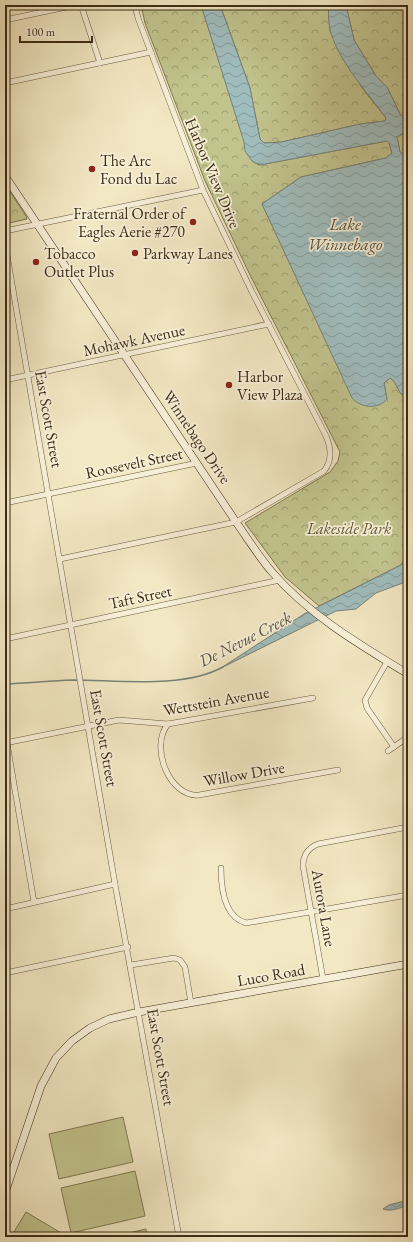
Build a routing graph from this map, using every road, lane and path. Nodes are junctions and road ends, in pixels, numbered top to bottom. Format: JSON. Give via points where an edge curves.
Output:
{"nodes":[{"id":1,"x":76,"y":5,"type":"edge"},
{"id":2,"x":81,"y":5,"type":"edge"},
{"id":3,"x":135,"y":5,"type":"edge"},
{"id":4,"x":5,"y":20,"type":"edge"},
{"id":5,"x":151,"y":52,"type":"junction"},
{"id":6,"x":100,"y":63,"type":"junction"},
{"id":7,"x":5,"y":83,"type":"edge"},
{"id":8,"x":5,"y":176,"type":"edge"},
{"id":9,"x":203,"y":190,"type":"junction"},
{"id":10,"x":39,"y":224,"type":"junction"},
{"id":11,"x":5,"y":231,"type":"edge"},
{"id":12,"x":5,"y":243,"type":"edge"},
{"id":13,"x":269,"y":324,"type":"junction"},
{"id":14,"x":126,"y":356,"type":"junction"},
{"id":15,"x":28,"y":375,"type":"junction"},
{"id":16,"x":5,"y":380,"type":"edge"},
{"id":17,"x":197,"y":463,"type":"junction"},
{"id":18,"x":49,"y":494,"type":"junction"},
{"id":19,"x":5,"y":504,"type":"edge"},
{"id":20,"x":236,"y":522,"type":"junction"},
{"id":21,"x":60,"y":560,"type":"junction"},
{"id":22,"x":280,"y":580,"type":"junction"},
{"id":23,"x":71,"y":625,"type":"junction"},
{"id":24,"x":5,"y":639,"type":"edge"},
{"id":25,"x":387,"y":662,"type":"junction"},
{"id":26,"x":408,"y":674,"type":"edge"},
{"id":27,"x":313,"y":698,"type":"dead end"},
{"id":28,"x":168,"y":724,"type":"junction"},
{"id":29,"x":88,"y":726,"type":"junction"},
{"id":30,"x":408,"y":737,"type":"edge"},
{"id":31,"x":6,"y":743,"type":"edge"},
{"id":32,"x":394,"y":747,"type":"junction"},
{"id":33,"x":388,"y":751,"type":"dead end"},
{"id":34,"x":338,"y":770,"type":"dead end"},
{"id":35,"x":408,"y":827,"type":"edge"},
{"id":36,"x":221,"y":868,"type":"dead end"},
{"id":37,"x":116,"y":884,"type":"junction"},
{"id":38,"x":408,"y":895,"type":"edge"},
{"id":39,"x":34,"y":902,"type":"junction"},
{"id":40,"x":5,"y":909,"type":"edge"},
{"id":41,"x":311,"y":912,"type":"junction"},
{"id":42,"x":128,"y":947,"type":"junction"},
{"id":43,"x":408,"y":964,"type":"edge"},
{"id":44,"x":131,"y":965,"type":"junction"},
{"id":45,"x":5,"y":973,"type":"edge"},
{"id":46,"x":323,"y":980,"type":"junction"},
{"id":47,"x":191,"y":1003,"type":"junction"},
{"id":48,"x":139,"y":1012,"type":"junction"},
{"id":49,"x":5,"y":1193,"type":"edge"},
{"id":50,"x":179,"y":1237,"type":"edge"}],
"edges":[{"from":1,"to":4,"type":"street"},
{"from":2,"to":6,"type":"street"},
{"from":3,"to":5,"type":"street","name":"Harbor View Drive"},
{"from":5,"to":6,"type":"street"},
{"from":5,"to":9,"type":"street","name":"Harbor View Drive"},
{"from":6,"to":7,"type":"street"},
{"from":8,"to":10,"type":"main road","name":"Winnebago Drive"},
{"from":9,"to":10,"type":"street"},
{"from":9,"to":13,"type":"street","name":"Harbor View Drive"},
{"from":10,"to":11,"type":"street"},
{"from":10,"to":14,"type":"main road","name":"Winnebago Drive"},
{"from":12,"to":15,"type":"street","name":"East Scott Street"},
{"from":13,"to":14,"type":"street","name":"Mohawk Avenue"},
{"from":13,"to":20,"type":"street","name":"Harbor View Drive","via":[[330,444],[330,458],[324,471]]},
{"from":14,"to":15,"type":"street","name":"Mohawk Avenue"},
{"from":14,"to":17,"type":"main road","name":"Winnebago Drive"},
{"from":15,"to":16,"type":"street","name":"Mohawk Avenue"},
{"from":15,"to":18,"type":"street","name":"East Scott Street"},
{"from":17,"to":18,"type":"street","name":"Roosevelt Street"},
{"from":17,"to":20,"type":"main road","name":"Winnebago Drive"},
{"from":18,"to":19,"type":"street","name":"Roosevelt Street"},
{"from":18,"to":21,"type":"street","name":"East Scott Street"},
{"from":20,"to":21,"type":"street","name":"Harbor View Drive"},
{"from":20,"to":22,"type":"main road","name":"Winnebago Drive"},
{"from":21,"to":23,"type":"street","name":"East Scott Street"},
{"from":22,"to":23,"type":"street","name":"Taft Street"},
{"from":22,"to":25,"type":"main road","name":"Winnebago Drive","via":[[308,608]]},
{"from":23,"to":24,"type":"street","name":"Taft Street"},
{"from":23,"to":29,"type":"street","name":"East Scott Street"},
{"from":25,"to":26,"type":"main road","name":"Winnebago Drive"},
{"from":25,"to":32,"type":"street","via":[[365,700],[367,708]]},
{"from":27,"to":28,"type":"street","name":"Wettstein Avenue"},
{"from":28,"to":29,"type":"street","name":"Wettstein Avenue","via":[[126,720]]},
{"from":28,"to":34,"type":"street","name":"Willow Drive","via":[[162,735],[161,762],[179,788],[189,795]]},
{"from":29,"to":31,"type":"street","name":"Wettstein Avenue"},
{"from":29,"to":37,"type":"street","name":"East Scott Street"},
{"from":30,"to":32,"type":"street"},
{"from":31,"to":39,"type":"street"},
{"from":32,"to":33,"type":"street"},
{"from":35,"to":41,"type":"street","name":"Aurora Lane","via":[[321,843],[310,848],[305,855],[303,866]]},
{"from":36,"to":41,"type":"street","via":[[226,901],[232,915],[239,921],[253,922]]},
{"from":37,"to":39,"type":"street"},
{"from":37,"to":42,"type":"street","name":"East Scott Street"},
{"from":38,"to":41,"type":"street"},
{"from":39,"to":40,"type":"street"},
{"from":41,"to":46,"type":"street","name":"Aurora Lane"},
{"from":42,"to":44,"type":"street","name":"East Scott Street"},
{"from":42,"to":45,"type":"street"},
{"from":43,"to":46,"type":"main road","name":"Luco Road"},
{"from":44,"to":47,"type":"street","via":[[173,958],[180,960],[185,966]]},
{"from":44,"to":48,"type":"street","name":"East Scott Street"},
{"from":46,"to":47,"type":"main road","name":"Luco Road"},
{"from":47,"to":48,"type":"main road","name":"Luco Road"},
{"from":48,"to":49,"type":"main road","name":"Luco Road","via":[[94,1026],[74,1039],[56,1058],[41,1086]]},
{"from":48,"to":50,"type":"street","name":"East Scott Street"}]}
